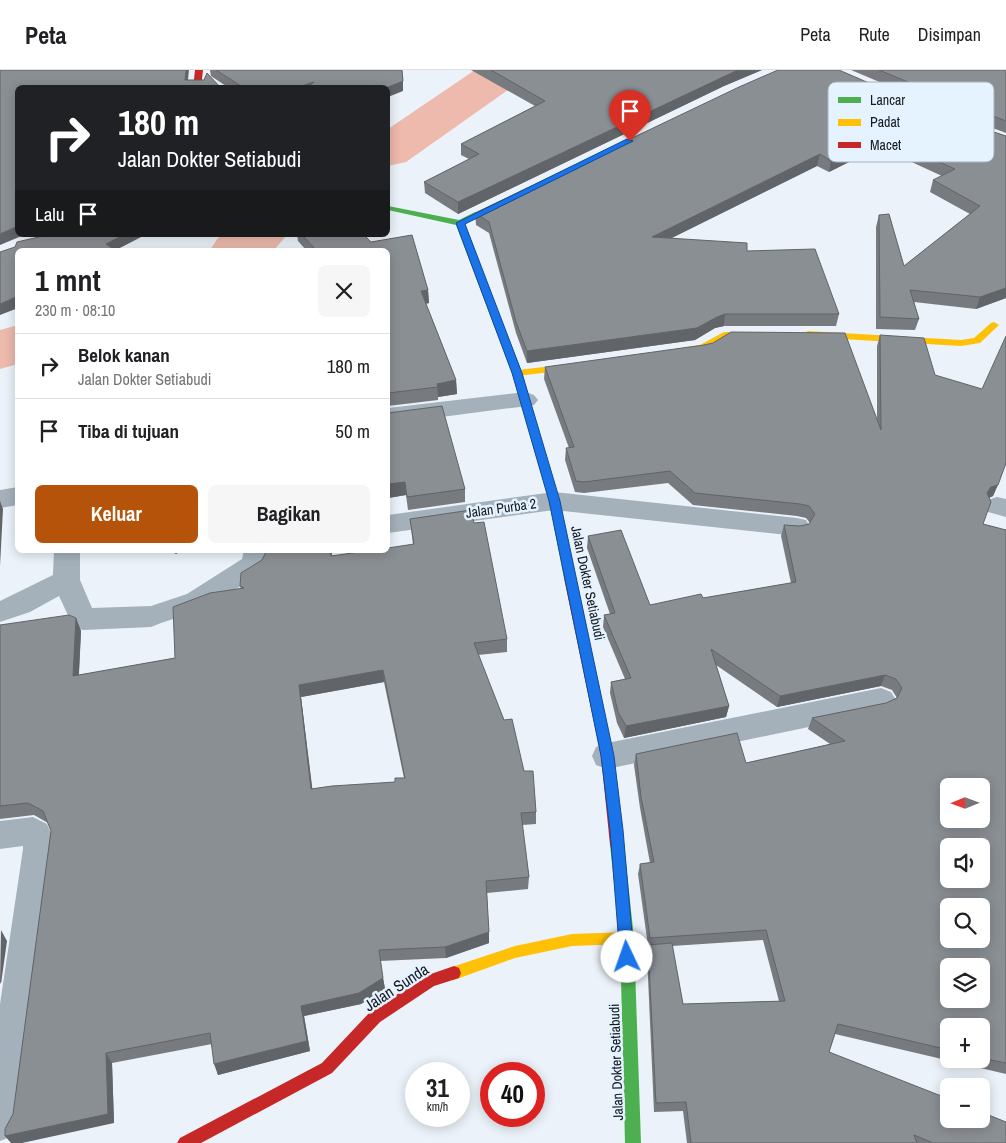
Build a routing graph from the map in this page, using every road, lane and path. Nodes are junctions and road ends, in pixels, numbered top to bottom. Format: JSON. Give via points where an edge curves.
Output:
{"nodes":[{"id":1,"x":199,"y":70,"type":"edge"},
{"id":2,"x":196,"y":85,"type":"edge"},
{"id":3,"x":390,"y":209,"type":"edge"},
{"id":4,"x":486,"y":210,"type":"edge"},
{"id":5,"x":460,"y":223,"type":"junction"},
{"id":6,"x":994,"y":325,"type":"dead end"},
{"id":7,"x":773,"y":334,"type":"edge"},
{"id":8,"x":793,"y":334,"type":"edge"},
{"id":9,"x":663,"y":354,"type":"edge"},
{"id":10,"x":594,"y":364,"type":"edge"},
{"id":11,"x":517,"y":373,"type":"junction"},
{"id":12,"x":526,"y":400,"type":"junction"},
{"id":13,"x":390,"y":416,"type":"edge"},
{"id":14,"x":15,"y":496,"type":"edge"},
{"id":15,"x":0,"y":499,"type":"edge"},
{"id":16,"x":554,"y":501,"type":"junction"},
{"id":17,"x":390,"y":524,"type":"edge"},
{"id":18,"x":797,"y":527,"type":"edge"},
{"id":19,"x":67,"y":553,"type":"edge"},
{"id":20,"x":257,"y":553,"type":"edge"},
{"id":21,"x":66,"y":580,"type":"junction"},
{"id":22,"x":0,"y":612,"type":"edge"},
{"id":23,"x":881,"y":700,"type":"dead end"},
{"id":24,"x":607,"y":756,"type":"junction"},
{"id":25,"x":0,"y":835,"type":"edge"},
{"id":26,"x":627,"y":938,"type":"junction"},
{"id":27,"x":0,"y":1123,"type":"edge"},
{"id":28,"x":185,"y":1143,"type":"edge"},
{"id":29,"x":633,"y":1143,"type":"edge"}],
"edges":[{"from":1,"to":2,"type":"street"},
{"from":3,"to":5,"type":"street"},
{"from":4,"to":5,"type":"street"},
{"from":5,"to":11,"type":"street","name":"Jalan Dokter Setiabudi"},
{"from":6,"to":8,"type":"street","via":[[977,340],[961,343]]},
{"from":7,"to":9,"type":"street","via":[[724,335],[702,348]]},
{"from":10,"to":11,"type":"street"},
{"from":11,"to":12,"type":"street","name":"Jalan Dokter Setiabudi"},
{"from":12,"to":13,"type":"street"},
{"from":12,"to":16,"type":"street","name":"Jalan Dokter Setiabudi"},
{"from":14,"to":15,"type":"street"},
{"from":16,"to":17,"type":"street","name":"Jalan Purba 2"},
{"from":16,"to":18,"type":"street","name":"Jalan Purba 2"},
{"from":16,"to":24,"type":"street","name":"Jalan Dokter Setiabudi"},
{"from":19,"to":21,"type":"street"},
{"from":20,"to":21,"type":"street","via":[[255,564],[197,601],[151,616],[83,619]]},
{"from":21,"to":22,"type":"street"},
{"from":23,"to":24,"type":"street"},
{"from":24,"to":26,"type":"street","name":"Jalan Dokter Setiabudi"},
{"from":25,"to":27,"type":"street","via":[[33,831],[39,839]]},
{"from":26,"to":28,"type":"street","name":"Jalan Sunda","via":[[572,940],[515,952],[430,980],[375,1017],[327,1068]]},
{"from":26,"to":29,"type":"street","name":"Jalan Dokter Setiabudi"}]}
